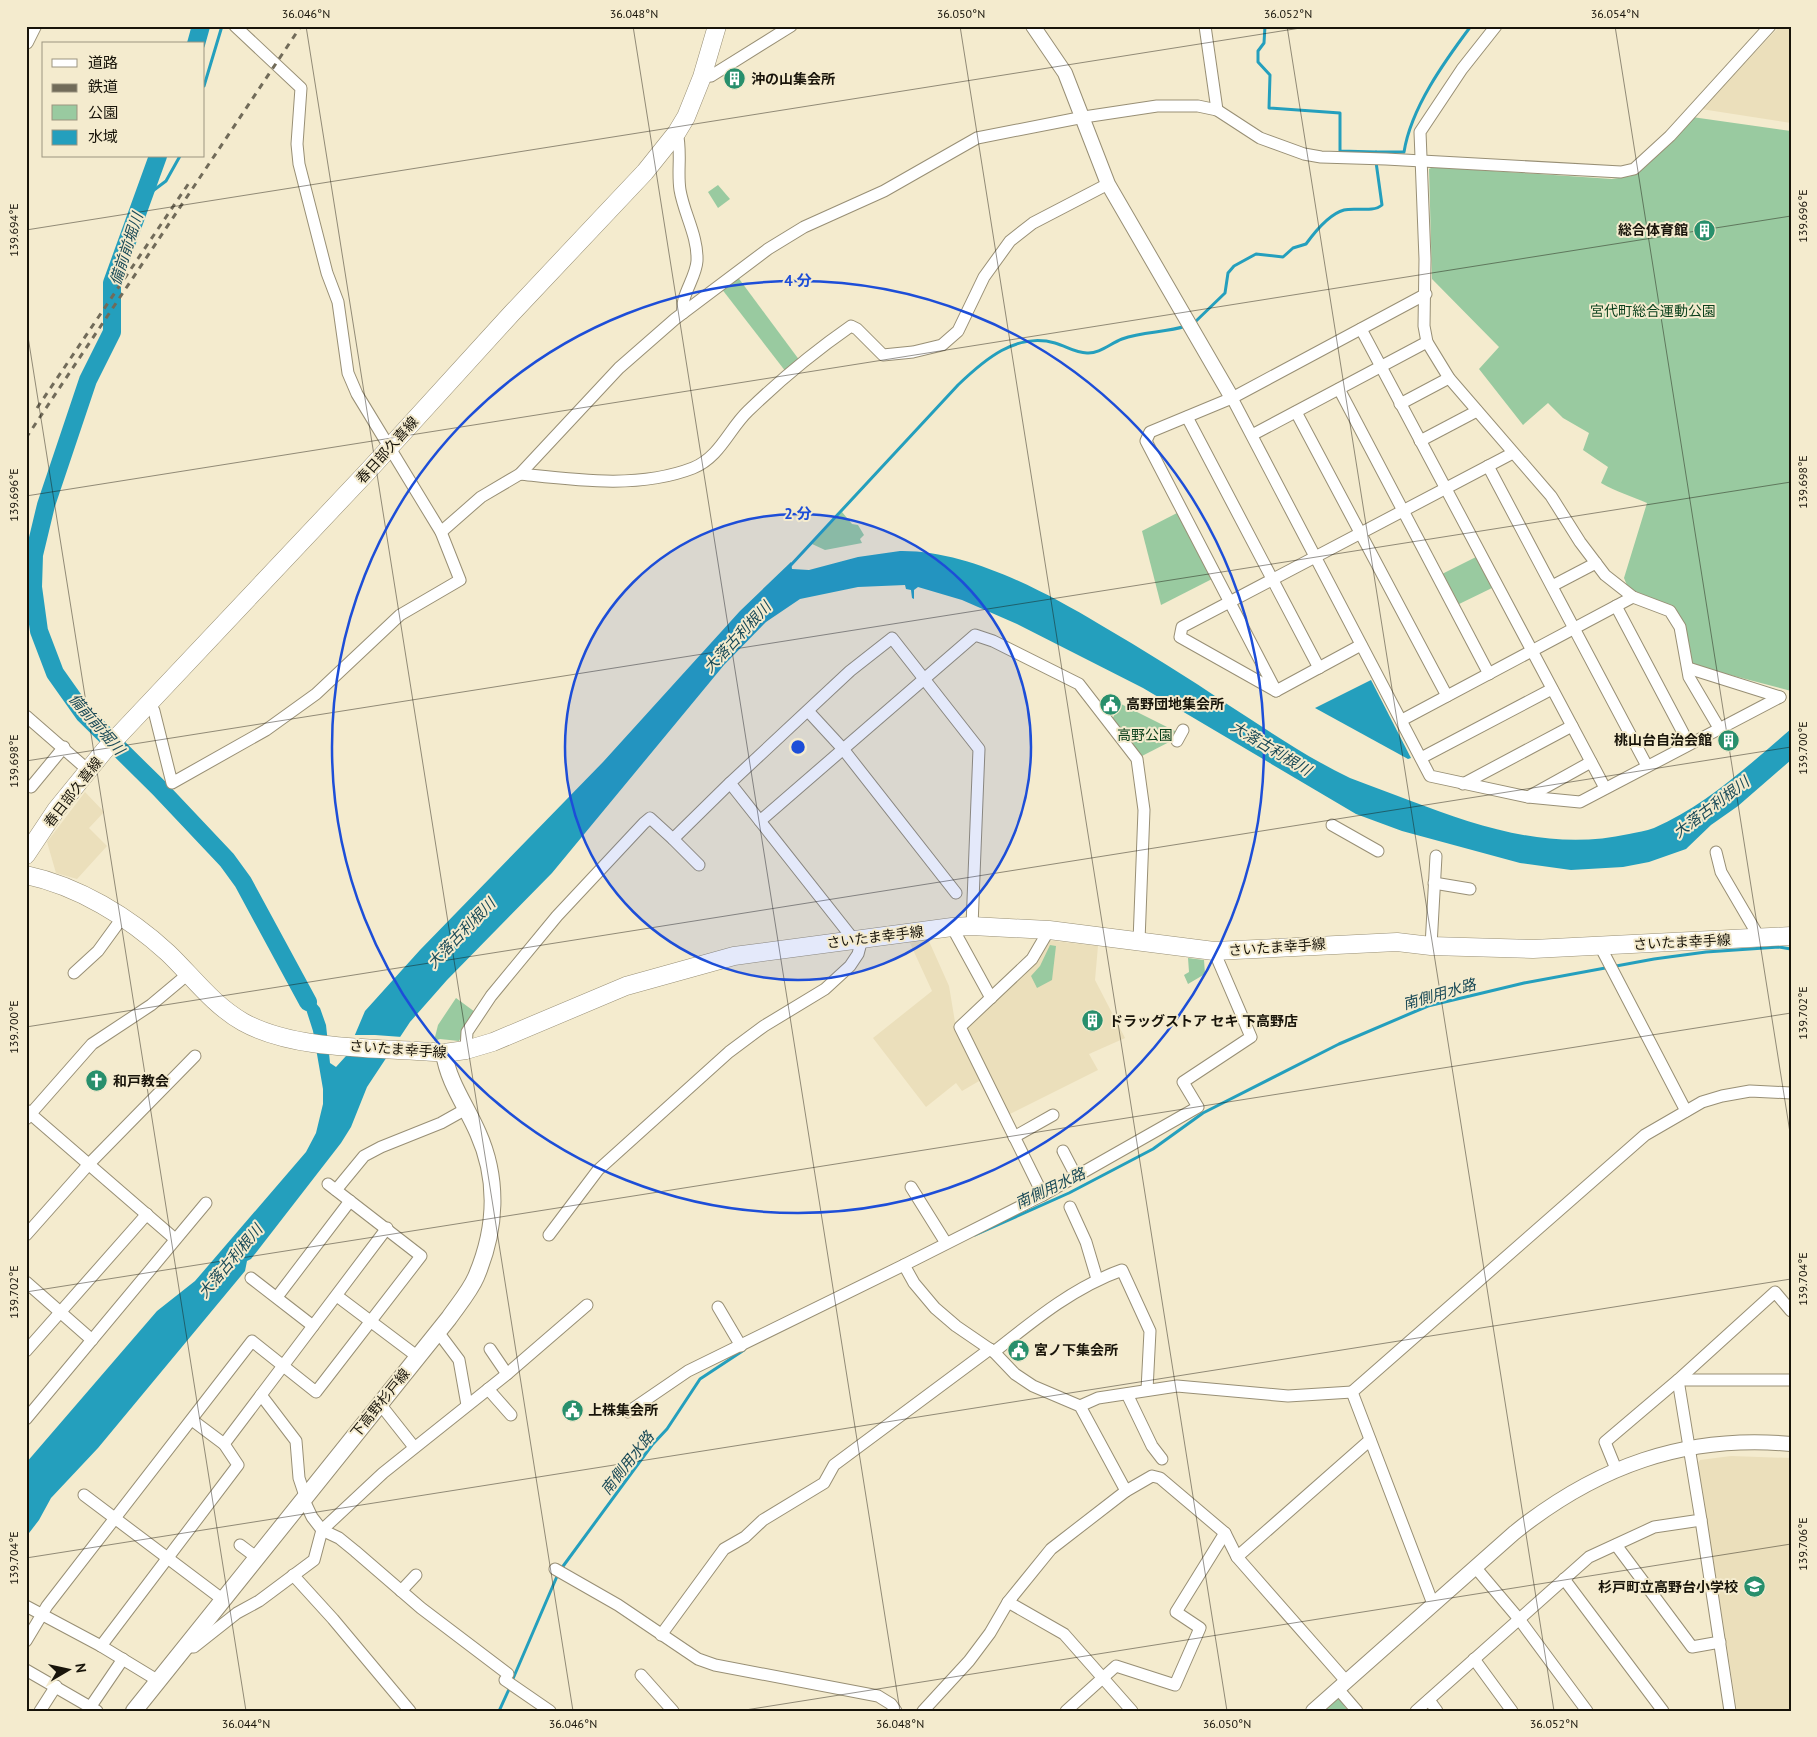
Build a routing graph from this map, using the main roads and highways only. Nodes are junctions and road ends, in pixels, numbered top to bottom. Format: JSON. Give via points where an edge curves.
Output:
{"nodes":[{"id":1,"x":717,"y":26,"type":"edge"},
{"id":2,"x":26,"y":855,"type":"edge"},
{"id":3,"x":26,"y":876,"type":"edge"},
{"id":4,"x":1791,"y":936,"type":"edge"},
{"id":5,"x":444,"y":1053,"type":"junction"},
{"id":6,"x":134,"y":1711,"type":"edge"}],
"edges":[{"from":1,"to":2,"type":"main road","name":"春日部久喜線","via":[[694,100],[677,132],[645,172],[104,751],[56,810]]},
{"from":3,"to":5,"type":"main road","name":"さいたま幸手線","via":[[74,891],[144,932],[220,1006],[243,1022],[268,1033],[304,1041]]},
{"from":4,"to":5,"type":"main road","name":"さいたま幸手線","via":[[1533,949],[1397,942],[1214,951],[1049,930],[952,927],[734,956],[626,986],[493,1042]]},
{"from":5,"to":6,"type":"main road","name":"下高野杉戸線","via":[[447,1068],[479,1134],[490,1172],[494,1208],[489,1242],[476,1278],[438,1332]]}]}
